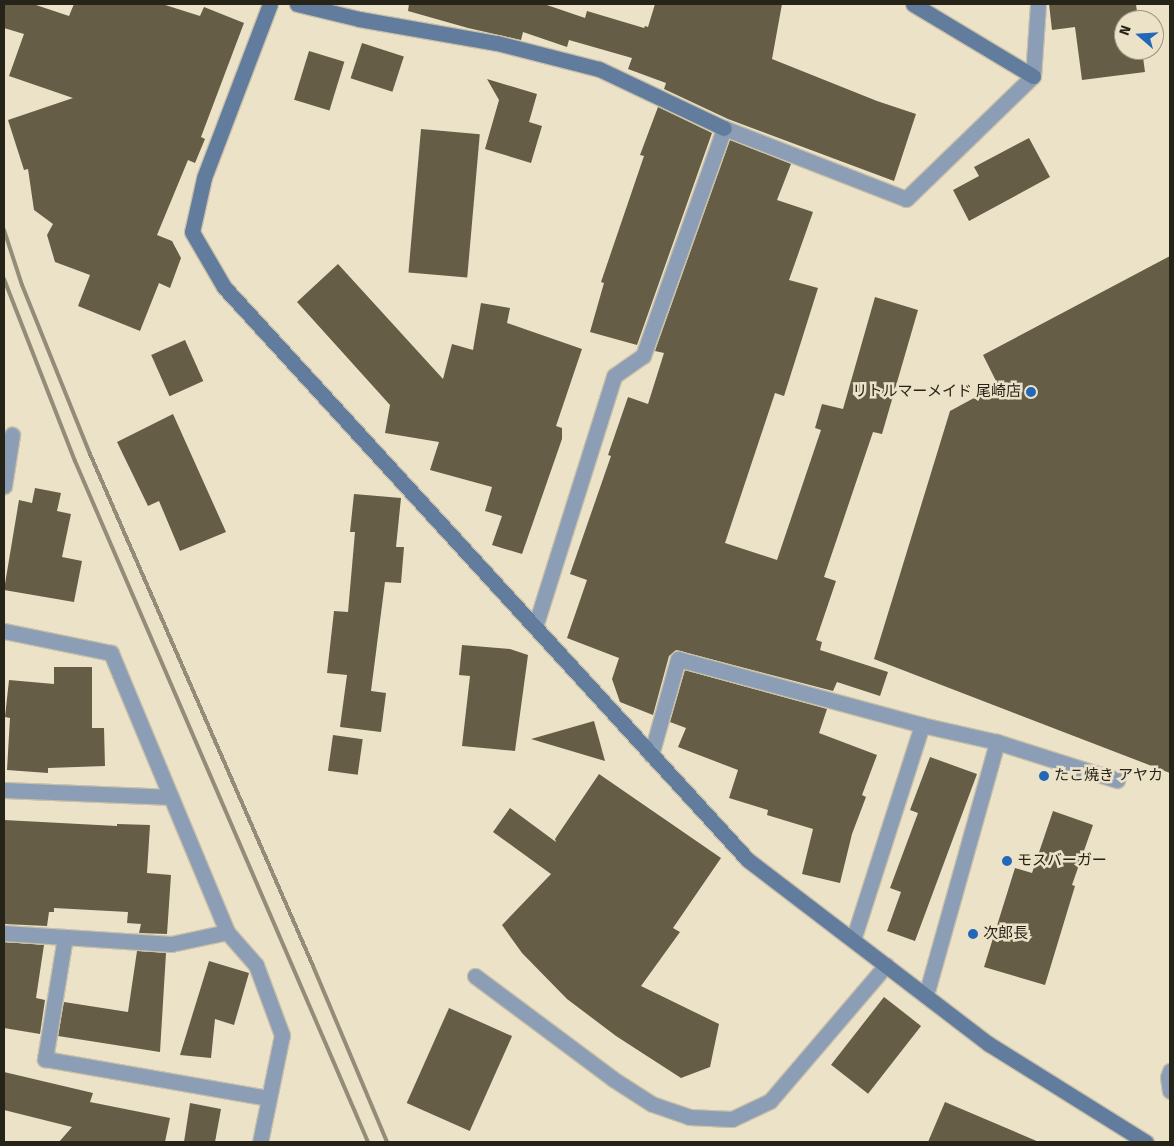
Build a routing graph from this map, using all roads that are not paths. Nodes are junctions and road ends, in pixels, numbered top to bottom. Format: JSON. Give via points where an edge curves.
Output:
{"nodes":[{"id":1,"x":270,"y":4,"type":"edge"},
{"id":2,"x":298,"y":4,"type":"edge"},
{"id":3,"x":913,"y":4,"type":"edge"},
{"id":4,"x":1038,"y":4,"type":"edge"},
{"id":5,"x":1033,"y":76,"type":"junction"},
{"id":6,"x":724,"y":128,"type":"junction"},
{"id":7,"x":12,"y":435,"type":"dead end"},
{"id":8,"x":4,"y":486,"type":"edge"},
{"id":9,"x":535,"y":627,"type":"junction"},
{"id":10,"x":4,"y":631,"type":"edge"},
{"id":11,"x":922,"y":726,"type":"junction"},
{"id":12,"x":997,"y":742,"type":"junction"},
{"id":13,"x":651,"y":755,"type":"junction"},
{"id":14,"x":1117,"y":780,"type":"dead end"},
{"id":15,"x":4,"y":790,"type":"edge"},
{"id":16,"x":171,"y":797,"type":"junction"},
{"id":17,"x":227,"y":932,"type":"junction"},
{"id":18,"x":4,"y":933,"type":"edge"},
{"id":19,"x":65,"y":937,"type":"junction"},
{"id":20,"x":853,"y":940,"type":"junction"},
{"id":21,"x":886,"y":965,"type":"junction"},
{"id":22,"x":475,"y":976,"type":"dead end"},
{"id":23,"x":926,"y":995,"type":"junction"},
{"id":24,"x":1170,"y":1071,"type":"edge"},
{"id":25,"x":1170,"y":1091,"type":"edge"},
{"id":26,"x":269,"y":1098,"type":"junction"},
{"id":27,"x":260,"y":1142,"type":"edge"},
{"id":28,"x":1146,"y":1142,"type":"edge"}],
"edges":[{"from":1,"to":9,"type":"street","via":[[204,178],[192,232],[224,287]]},
{"from":2,"to":6,"type":"street","via":[[497,43],[599,69]]},
{"from":3,"to":5,"type":"street"},
{"from":4,"to":5,"type":"street"},
{"from":5,"to":6,"type":"street","via":[[906,199]]},
{"from":6,"to":9,"type":"street","via":[[643,356],[614,376]]},
{"from":7,"to":8,"type":"street"},
{"from":9,"to":13,"type":"street"},
{"from":10,"to":16,"type":"street","via":[[111,653]]},
{"from":11,"to":12,"type":"street"},
{"from":11,"to":13,"type":"street","via":[[678,659]]},
{"from":11,"to":20,"type":"street"},
{"from":12,"to":14,"type":"street"},
{"from":12,"to":23,"type":"street"},
{"from":13,"to":20,"type":"street","via":[[748,860]]},
{"from":15,"to":16,"type":"street"},
{"from":16,"to":17,"type":"street"},
{"from":17,"to":19,"type":"street","via":[[171,944]]},
{"from":17,"to":26,"type":"street","via":[[256,965],[282,1035]]},
{"from":18,"to":19,"type":"street"},
{"from":19,"to":26,"type":"street","via":[[45,1059]]},
{"from":20,"to":21,"type":"street"},
{"from":21,"to":22,"type":"street","via":[[770,1101],[732,1120],[689,1117],[652,1104]]},
{"from":21,"to":23,"type":"street"},
{"from":23,"to":28,"type":"street","via":[[989,1044]]},
{"from":24,"to":25,"type":"street"},
{"from":26,"to":27,"type":"street"}]}
